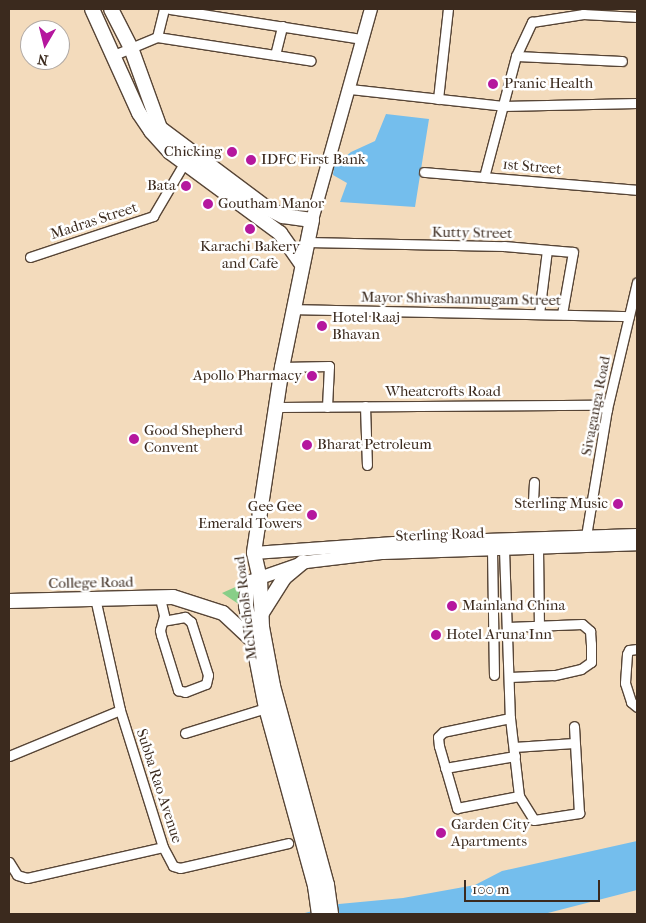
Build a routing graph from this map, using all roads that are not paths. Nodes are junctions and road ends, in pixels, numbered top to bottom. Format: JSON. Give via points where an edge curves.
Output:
{"nodes":[{"id":1,"x":92,"y":9,"type":"edge"},
{"id":2,"x":111,"y":9,"type":"edge"},
{"id":3,"x":164,"y":9,"type":"edge"},
{"id":4,"x":170,"y":9,"type":"edge"},
{"id":5,"x":371,"y":9,"type":"edge"},
{"id":6,"x":448,"y":9,"type":"edge"},
{"id":7,"x":584,"y":11,"type":"edge"},
{"id":8,"x":637,"y":17,"type":"edge"},
{"id":9,"x":282,"y":26,"type":"junction"},
{"id":10,"x":157,"y":37,"type":"junction"},
{"id":11,"x":361,"y":40,"type":"junction"},
{"id":12,"x":131,"y":48,"type":"junction"},
{"id":13,"x":114,"y":55,"type":"junction"},
{"id":14,"x":276,"y":55,"type":"junction"},
{"id":15,"x":516,"y":56,"type":"junction"},
{"id":16,"x":311,"y":61,"type":"dead end"},
{"id":17,"x":622,"y":61,"type":"dead end"},
{"id":18,"x":350,"y":89,"type":"junction"},
{"id":19,"x":438,"y":99,"type":"junction"},
{"id":20,"x":637,"y":103,"type":"edge"},
{"id":21,"x":503,"y":106,"type":"junction"},
{"id":22,"x":188,"y":156,"type":"junction"},
{"id":23,"x":424,"y":172,"type":"dead end"},
{"id":24,"x":484,"y":177,"type":"junction"},
{"id":25,"x":637,"y":190,"type":"edge"},
{"id":26,"x":312,"y":220,"type":"junction"},
{"id":27,"x":307,"y":242,"type":"junction"},
{"id":28,"x":547,"y":250,"type":"junction"},
{"id":29,"x":30,"y":257,"type":"dead end"},
{"id":30,"x":302,"y":264,"type":"junction"},
{"id":31,"x":637,"y":282,"type":"edge"},
{"id":32,"x":292,"y":309,"type":"junction"},
{"id":33,"x":538,"y":314,"type":"junction"},
{"id":34,"x":562,"y":314,"type":"junction"},
{"id":35,"x":629,"y":316,"type":"junction"},
{"id":36,"x":282,"y":367,"type":"junction"},
{"id":37,"x":327,"y":406,"type":"junction"},
{"id":38,"x":365,"y":406,"type":"junction"},
{"id":39,"x":278,"y":407,"type":"junction"},
{"id":40,"x":607,"y":409,"type":"junction"},
{"id":41,"x":367,"y":465,"type":"dead end"},
{"id":42,"x":534,"y":482,"type":"dead end"},
{"id":43,"x":591,"y":503,"type":"junction"},
{"id":44,"x":637,"y":535,"type":"edge"},
{"id":45,"x":585,"y":541,"type":"junction"},
{"id":46,"x":637,"y":544,"type":"edge"},
{"id":47,"x":538,"y":547,"type":"junction"},
{"id":48,"x":498,"y":549,"type":"junction"},
{"id":49,"x":254,"y":553,"type":"junction"},
{"id":50,"x":303,"y":562,"type":"junction"},
{"id":51,"x":254,"y":581,"type":"junction"},
{"id":52,"x":166,"y":597,"type":"junction"},
{"id":53,"x":95,"y":598,"type":"junction"},
{"id":54,"x":9,"y":601,"type":"edge"},
{"id":55,"x":255,"y":617,"type":"junction"},
{"id":56,"x":163,"y":621,"type":"junction"},
{"id":57,"x":234,"y":622,"type":"junction"},
{"id":58,"x":538,"y":626,"type":"junction"},
{"id":59,"x":508,"y":627,"type":"junction"},
{"id":60,"x":254,"y":642,"type":"junction"},
{"id":61,"x":637,"y":649,"type":"edge"},
{"id":62,"x":494,"y":675,"type":"dead end"},
{"id":63,"x":510,"y":677,"type":"junction"},
{"id":64,"x":637,"y":707,"type":"edge"},
{"id":65,"x":266,"y":708,"type":"junction"},
{"id":66,"x":120,"y":710,"type":"junction"},
{"id":67,"x":510,"y":718,"type":"junction"},
{"id":68,"x":574,"y":726,"type":"dead end"},
{"id":69,"x":185,"y":733,"type":"dead end"},
{"id":70,"x":574,"y":743,"type":"junction"},
{"id":71,"x":515,"y":752,"type":"junction"},
{"id":72,"x":9,"y":756,"type":"edge"},
{"id":73,"x":445,"y":768,"type":"junction"},
{"id":74,"x":519,"y":796,"type":"junction"},
{"id":75,"x":288,"y":843,"type":"dead end"},
{"id":76,"x":163,"y":847,"type":"junction"},
{"id":77,"x":9,"y":862,"type":"edge"},
{"id":78,"x":321,"y":885,"type":"junction"},
{"id":79,"x":319,"y":914,"type":"edge"},
{"id":80,"x":331,"y":914,"type":"edge"}],
"edges":[{"from":1,"to":13,"type":"main road"},
{"from":2,"to":12,"type":"main road"},
{"from":3,"to":10,"type":"street"},
{"from":4,"to":9,"type":"street"},
{"from":5,"to":11,"type":"main road"},
{"from":6,"to":19,"type":"street"},
{"from":7,"to":8,"type":"street"},
{"from":7,"to":15,"type":"street","via":[[532,22]]},
{"from":9,"to":11,"type":"street"},
{"from":9,"to":14,"type":"street"},
{"from":10,"to":12,"type":"street"},
{"from":10,"to":14,"type":"street"},
{"from":11,"to":18,"type":"main road"},
{"from":12,"to":13,"type":"street"},
{"from":12,"to":22,"type":"main road","via":[[160,128]]},
{"from":13,"to":22,"type":"main road","via":[[139,113],[151,132],[170,152]]},
{"from":14,"to":16,"type":"street"},
{"from":15,"to":17,"type":"street"},
{"from":15,"to":21,"type":"street"},
{"from":18,"to":19,"type":"street"},
{"from":18,"to":26,"type":"main road"},
{"from":19,"to":21,"type":"street"},
{"from":20,"to":21,"type":"street"},
{"from":21,"to":24,"type":"street"},
{"from":22,"to":26,"type":"main road","via":[[267,208],[283,216]]},
{"from":22,"to":29,"type":"street","name":"Madras Street","via":[[153,216]]},
{"from":22,"to":30,"type":"main road","via":[[280,233]]},
{"from":23,"to":24,"type":"street","name":"1st Street"},
{"from":24,"to":25,"type":"street","name":"1st Street"},
{"from":26,"to":27,"type":"main road","name":"McNichols Road"},
{"from":27,"to":28,"type":"street","name":"Kutty Street"},
{"from":27,"to":30,"type":"main road","name":"McNichols Road"},
{"from":28,"to":33,"type":"street"},
{"from":28,"to":34,"type":"street","name":"Kutty Street","via":[[573,252]]},
{"from":30,"to":32,"type":"main road","name":"McNichols Road"},
{"from":31,"to":35,"type":"street","name":"Sivaganga Road"},
{"from":32,"to":33,"type":"street","name":"Mayor Shivashanmugam Street"},
{"from":32,"to":36,"type":"main road","name":"McNichols Road"},
{"from":33,"to":34,"type":"street","name":"Mayor Shivashanmugam Street"},
{"from":34,"to":35,"type":"street","name":"Mayor Shivashanmugam Street"},
{"from":35,"to":40,"type":"street","name":"Sivaganga Road"},
{"from":36,"to":37,"type":"street","via":[[330,366]]},
{"from":36,"to":39,"type":"main road","name":"McNichols Road"},
{"from":37,"to":38,"type":"street","name":"Wheatcrofts Road"},
{"from":37,"to":39,"type":"street","name":"Wheatcrofts Road"},
{"from":38,"to":40,"type":"street","name":"Wheatcrofts Road","via":[[596,405]]},
{"from":38,"to":41,"type":"street"},
{"from":39,"to":49,"type":"main road","name":"McNichols Road"},
{"from":40,"to":43,"type":"street","name":"Sivaganga Road"},
{"from":42,"to":43,"type":"street","via":[[533,502]]},
{"from":43,"to":45,"type":"street","name":"Sivaganga Road"},
{"from":44,"to":45,"type":"main road","name":"Sterling Road"},
{"from":45,"to":46,"type":"main road","name":"Sterling Road"},
{"from":45,"to":47,"type":"main road","name":"Sterling Road"},
{"from":45,"to":49,"type":"main road","name":"Sterling Road","via":[[394,543],[287,554]]},
{"from":47,"to":48,"type":"main road","name":"Sterling Road"},
{"from":47,"to":58,"type":"street"},
{"from":48,"to":50,"type":"main road","name":"Sterling Road","via":[[383,553]]},
{"from":48,"to":59,"type":"street"},
{"from":48,"to":62,"type":"street"},
{"from":49,"to":51,"type":"main road","name":"McNichols Road"},
{"from":50,"to":51,"type":"main road","name":"Sterling Road"},
{"from":50,"to":55,"type":"main road","via":[[284,578]]},
{"from":51,"to":55,"type":"main road","name":"McNichols Road"},
{"from":52,"to":53,"type":"main road","name":"College Road"},
{"from":52,"to":56,"type":"street"},
{"from":52,"to":57,"type":"main road","via":[[207,606]]},
{"from":53,"to":54,"type":"main road","name":"College Road"},
{"from":53,"to":66,"type":"street","name":"Subba Rao Avenue"},
{"from":55,"to":57,"type":"main road"},
{"from":55,"to":60,"type":"main road","name":"McNichols Road"},
{"from":55,"to":78,"type":"main road","name":"McNichols Road"},
{"from":56,"to":56,"type":"street","via":[[161,635],[178,690],[185,692],[206,684],[208,676],[191,622],[185,617]]},
{"from":57,"to":60,"type":"main road"},
{"from":58,"to":59,"type":"street"},
{"from":58,"to":63,"type":"street","via":[[582,624],[590,631],[591,662],[581,669],[554,675]]},
{"from":59,"to":63,"type":"street"},
{"from":60,"to":65,"type":"main road","name":"McNichols Road"},
{"from":61,"to":64,"type":"street","via":[[629,650],[627,654],[625,683],[631,702]]},
{"from":63,"to":67,"type":"street"},
{"from":65,"to":69,"type":"street"},
{"from":65,"to":78,"type":"main road","name":"McNichols Road"},
{"from":66,"to":72,"type":"street"},
{"from":66,"to":76,"type":"street","name":"Subba Rao Avenue"},
{"from":67,"to":71,"type":"street"},
{"from":67,"to":73,"type":"street","via":[[443,732],[438,737]]},
{"from":68,"to":70,"type":"street"},
{"from":70,"to":71,"type":"street"},
{"from":70,"to":74,"type":"street","via":[[579,813],[534,820]]},
{"from":71,"to":73,"type":"street"},
{"from":71,"to":74,"type":"street"},
{"from":73,"to":74,"type":"street","via":[[458,808]]},
{"from":75,"to":76,"type":"street","name":"Subba Rao Avenue","via":[[180,868],[173,866]]},
{"from":76,"to":77,"type":"street","via":[[27,878],[17,875]]},
{"from":78,"to":79,"type":"main road"},
{"from":78,"to":80,"type":"main road"}]}
